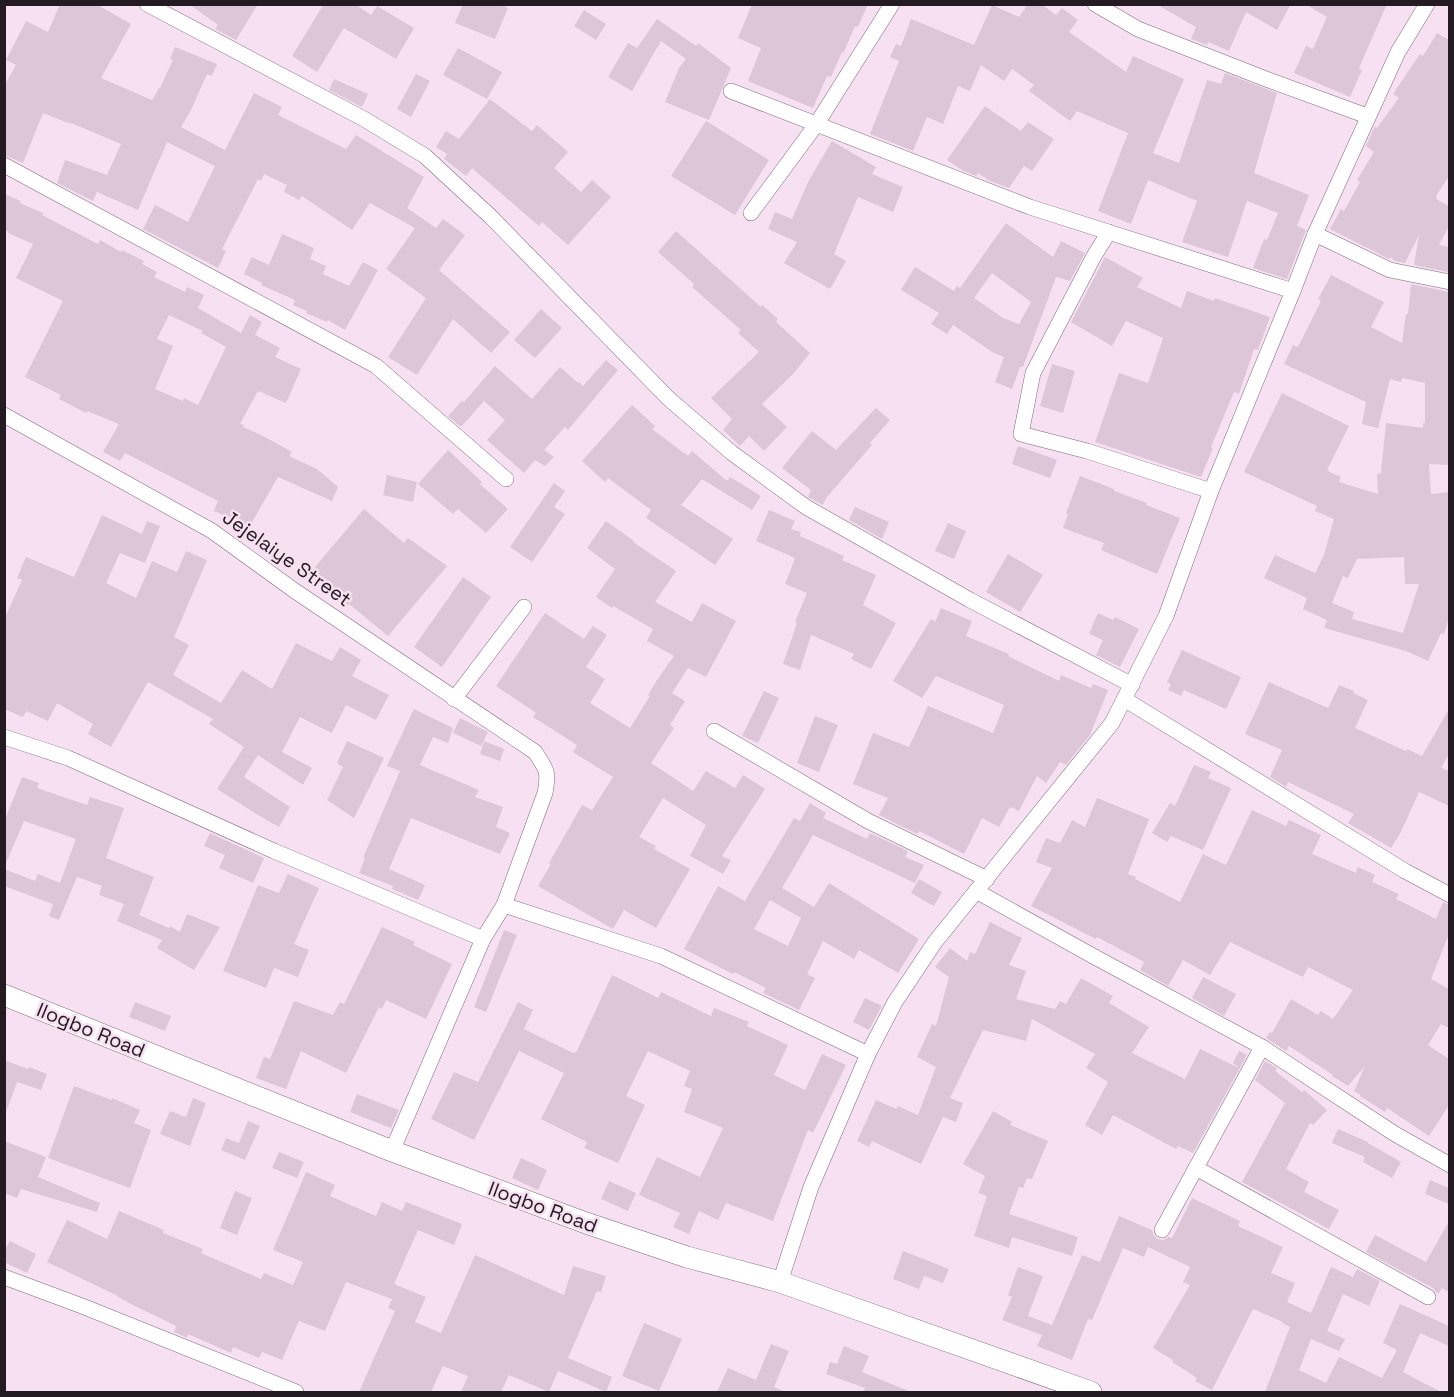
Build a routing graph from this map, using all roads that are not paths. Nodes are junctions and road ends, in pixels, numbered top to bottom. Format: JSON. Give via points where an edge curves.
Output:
{"nodes":[{"id":1,"x":147,"y":4,"type":"edge"},
{"id":2,"x":892,"y":4,"type":"edge"},
{"id":3,"x":1095,"y":4,"type":"edge"},
{"id":4,"x":1427,"y":4,"type":"edge"},
{"id":5,"x":731,"y":91,"type":"dead end"},
{"id":6,"x":1367,"y":116,"type":"junction"},
{"id":7,"x":816,"y":125,"type":"junction"},
{"id":8,"x":4,"y":165,"type":"edge"},
{"id":9,"x":751,"y":213,"type":"dead end"},
{"id":10,"x":1109,"y":232,"type":"junction"},
{"id":11,"x":1315,"y":234,"type":"junction"},
{"id":12,"x":1449,"y":282,"type":"edge"},
{"id":13,"x":1293,"y":291,"type":"junction"},
{"id":14,"x":4,"y":415,"type":"edge"},
{"id":15,"x":506,"y":479,"type":"dead end"},
{"id":16,"x":1211,"y":491,"type":"junction"},
{"id":17,"x":524,"y":607,"type":"dead end"},
{"id":18,"x":1132,"y":685,"type":"junction"},
{"id":19,"x":454,"y":699,"type":"junction"},
{"id":20,"x":1124,"y":699,"type":"junction"},
{"id":21,"x":714,"y":731,"type":"dead end"},
{"id":22,"x":4,"y":737,"type":"edge"},
{"id":23,"x":987,"y":879,"type":"junction"},
{"id":24,"x":975,"y":891,"type":"junction"},
{"id":25,"x":1449,"y":895,"type":"edge"},
{"id":26,"x":504,"y":905,"type":"junction"},
{"id":27,"x":483,"y":939,"type":"junction"},
{"id":28,"x":4,"y":995,"type":"edge"},
{"id":29,"x":1262,"y":1047,"type":"junction"},
{"id":30,"x":868,"y":1054,"type":"junction"},
{"id":31,"x":392,"y":1151,"type":"junction"},
{"id":32,"x":1449,"y":1165,"type":"edge"},
{"id":33,"x":1196,"y":1168,"type":"junction"},
{"id":34,"x":1162,"y":1230,"type":"dead end"},
{"id":35,"x":4,"y":1277,"type":"edge"},
{"id":36,"x":780,"y":1282,"type":"junction"},
{"id":37,"x":1428,"y":1297,"type":"dead end"},
{"id":38,"x":296,"y":1392,"type":"edge"},
{"id":39,"x":1091,"y":1392,"type":"edge"}],
"edges":[{"from":1,"to":18,"type":"street","via":[[364,118],[425,156],[491,217],[669,399],[732,453],[806,507],[970,600]]},
{"from":2,"to":7,"type":"street"},
{"from":3,"to":6,"type":"street","via":[[1138,29]]},
{"from":4,"to":6,"type":"street"},
{"from":5,"to":7,"type":"street"},
{"from":6,"to":11,"type":"street"},
{"from":7,"to":9,"type":"street"},
{"from":7,"to":10,"type":"street","via":[[1030,207]]},
{"from":8,"to":15,"type":"street","via":[[376,366]]},
{"from":10,"to":13,"type":"street"},
{"from":10,"to":16,"type":"street","via":[[1033,373],[1021,434]]},
{"from":11,"to":12,"type":"street","via":[[1390,270]]},
{"from":11,"to":13,"type":"street"},
{"from":13,"to":16,"type":"street"},
{"from":14,"to":19,"type":"street","name":"Jejelaiye Street","via":[[212,531]]},
{"from":16,"to":18,"type":"street","via":[[1176,592]]},
{"from":17,"to":19,"type":"street"},
{"from":18,"to":20,"type":"street"},
{"from":19,"to":26,"type":"street","name":"Jejelaiye Street","via":[[535,752],[547,769],[545,793]]},
{"from":20,"to":23,"type":"street","via":[[1112,723]]},
{"from":20,"to":25,"type":"street"},
{"from":21,"to":23,"type":"street","via":[[868,821]]},
{"from":22,"to":27,"type":"street","via":[[68,758]]},
{"from":23,"to":24,"type":"street"},
{"from":24,"to":29,"type":"street"},
{"from":24,"to":30,"type":"street","via":[[934,942],[895,1002]]},
{"from":26,"to":27,"type":"street"},
{"from":26,"to":30,"type":"street","via":[[661,956]]},
{"from":27,"to":31,"type":"street"},
{"from":28,"to":31,"type":"main road","name":"Ilogbo Road"},
{"from":29,"to":32,"type":"street"},
{"from":29,"to":33,"type":"street"},
{"from":30,"to":36,"type":"street","via":[[811,1187]]},
{"from":31,"to":36,"type":"main road","name":"Ilogbo Road","via":[[586,1223],[687,1257]]},
{"from":33,"to":34,"type":"street"},
{"from":33,"to":37,"type":"street"},
{"from":35,"to":38,"type":"street"},
{"from":36,"to":39,"type":"main road","name":"Ilogbo Road"}]}
